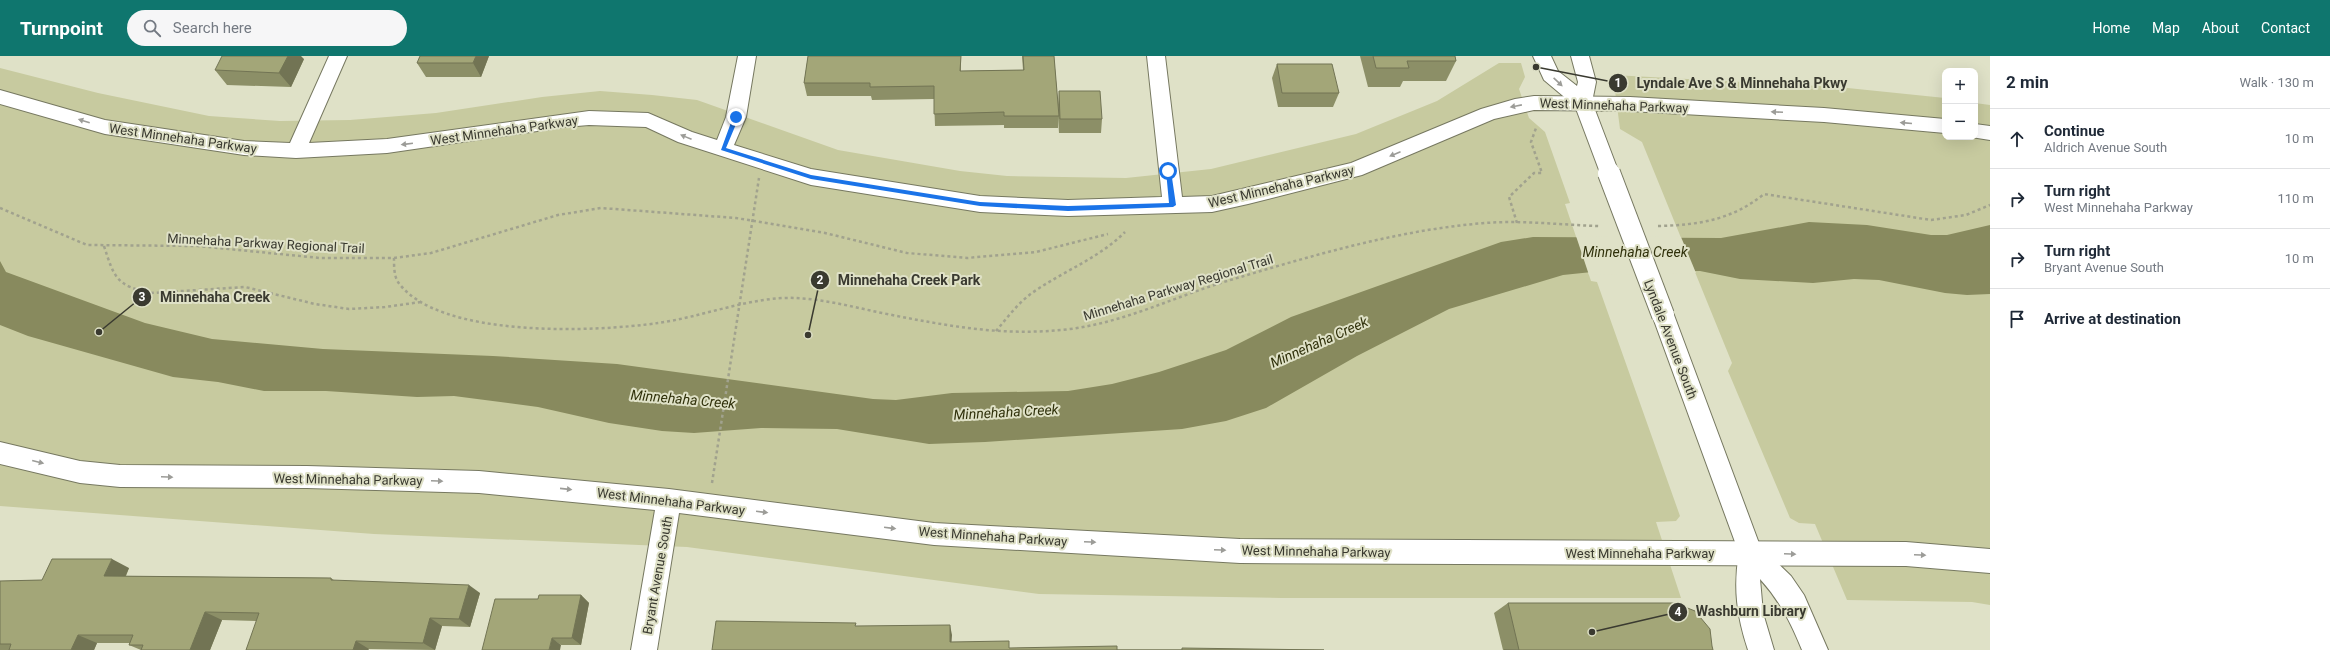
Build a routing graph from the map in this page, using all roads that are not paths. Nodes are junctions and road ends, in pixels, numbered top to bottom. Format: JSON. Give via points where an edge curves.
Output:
{"nodes":[{"id":1,"x":338,"y":56,"type":"edge"},
{"id":2,"x":747,"y":56,"type":"edge"},
{"id":3,"x":1156,"y":56,"type":"edge"},
{"id":4,"x":1542,"y":56,"type":"edge"},
{"id":5,"x":1580,"y":56,"type":"edge"},
{"id":6,"x":0,"y":97,"type":"edge"},
{"id":7,"x":1583,"y":102,"type":"junction"},
{"id":8,"x":1942,"y":126,"type":"edge"},
{"id":9,"x":1978,"y":131,"type":"edge"},
{"id":10,"x":1990,"y":133,"type":"edge"},
{"id":11,"x":723,"y":149,"type":"junction"},
{"id":12,"x":296,"y":151,"type":"junction"},
{"id":13,"x":1173,"y":205,"type":"junction"},
{"id":14,"x":0,"y":453,"type":"edge"},
{"id":15,"x":669,"y":500,"type":"junction"},
{"id":16,"x":1751,"y":553,"type":"junction"},
{"id":17,"x":1990,"y":561,"type":"edge"},
{"id":18,"x":644,"y":650,"type":"edge"},
{"id":19,"x":1761,"y":650,"type":"edge"},
{"id":20,"x":1815,"y":650,"type":"edge"}],
"edges":[{"from":1,"to":12,"type":"street"},
{"from":2,"to":11,"type":"street","via":[[736,117]]},
{"from":3,"to":13,"type":"street"},
{"from":4,"to":7,"type":"street","name":"Lyndale Avenue South","one_way":true,"via":[[1551,75]]},
{"from":5,"to":7,"type":"street","via":[[1587,82]]},
{"from":12,"to":6,"type":"street","name":"West Minnehaha Parkway","one_way":true,"via":[[244,148],[105,127]]},
{"from":8,"to":7,"type":"street","name":"West Minnehaha Parkway","one_way":true,"via":[[1824,115]]},
{"from":7,"to":13,"type":"street","name":"West Minnehaha Parkway","one_way":true,"via":[[1515,106],[1488,114],[1355,170],[1212,204]]},
{"from":7,"to":16,"type":"street","name":"Lyndale Avenue South","bridge":true},
{"from":9,"to":10,"type":"street"},
{"from":11,"to":12,"type":"street","name":"West Minnehaha Parkway","one_way":true,"via":[[685,138],[648,120],[589,118],[387,146]]},
{"from":11,"to":13,"type":"street","name":"West Minnehaha Parkway","via":[[760,169],[980,204],[1068,208]]},
{"from":14,"to":15,"type":"street","name":"West Minnehaha Parkway","one_way":true,"via":[[80,472],[120,476],[307,477],[479,482]]},
{"from":15,"to":16,"type":"street","name":"West Minnehaha Parkway","one_way":true,"via":[[934,534],[1240,551]]},
{"from":15,"to":18,"type":"street","name":"Bryant Avenue South"},
{"from":16,"to":17,"type":"street","name":"West Minnehaha Parkway","one_way":true,"via":[[1906,554]]},
{"from":16,"to":19,"type":"street","via":[[1746,596]]},
{"from":16,"to":20,"type":"street","name":"Lyndale Avenue South","via":[[1782,585],[1795,604]]}]}
